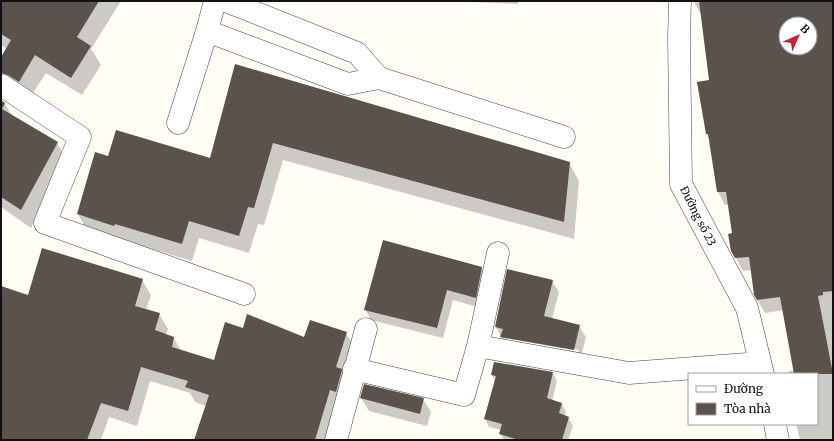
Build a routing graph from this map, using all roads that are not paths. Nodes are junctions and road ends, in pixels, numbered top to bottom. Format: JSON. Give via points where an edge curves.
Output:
{"nodes":[{"id":1,"x":215,"y":1,"type":"edge"},
{"id":2,"x":226,"y":1,"type":"edge"},
{"id":3,"x":680,"y":1,"type":"edge"},
{"id":4,"x":207,"y":31,"type":"junction"},
{"id":5,"x":379,"y":78,"type":"junction"},
{"id":6,"x":1,"y":85,"type":"edge"},
{"id":7,"x":178,"y":123,"type":"dead end"},
{"id":8,"x":564,"y":137,"type":"dead end"},
{"id":9,"x":498,"y":253,"type":"dead end"},
{"id":10,"x":244,"y":294,"type":"dead end"},
{"id":11,"x":366,"y":329,"type":"dead end"},
{"id":12,"x":478,"y":346,"type":"junction"},
{"id":13,"x":761,"y":368,"type":"edge"},
{"id":14,"x":354,"y":369,"type":"junction"},
{"id":15,"x":774,"y":425,"type":"edge"},
{"id":16,"x":336,"y":440,"type":"edge"},
{"id":17,"x":778,"y":440,"type":"edge"}],
"edges":[{"from":1,"to":4,"type":"street"},
{"from":2,"to":5,"type":"street","via":[[357,53]]},
{"from":3,"to":13,"type":"street","name":"Đường số 23","via":[[681,184],[747,308]]},
{"from":4,"to":5,"type":"street","via":[[348,84]]},
{"from":4,"to":7,"type":"street"},
{"from":5,"to":8,"type":"street"},
{"from":6,"to":10,"type":"street","via":[[80,137],[45,222]]},
{"from":9,"to":12,"type":"street"},
{"from":11,"to":14,"type":"street"},
{"from":12,"to":13,"type":"street","via":[[629,372],[710,366]]},
{"from":12,"to":14,"type":"street","via":[[464,395]]},
{"from":14,"to":16,"type":"street"},
{"from":15,"to":17,"type":"street"}]}
